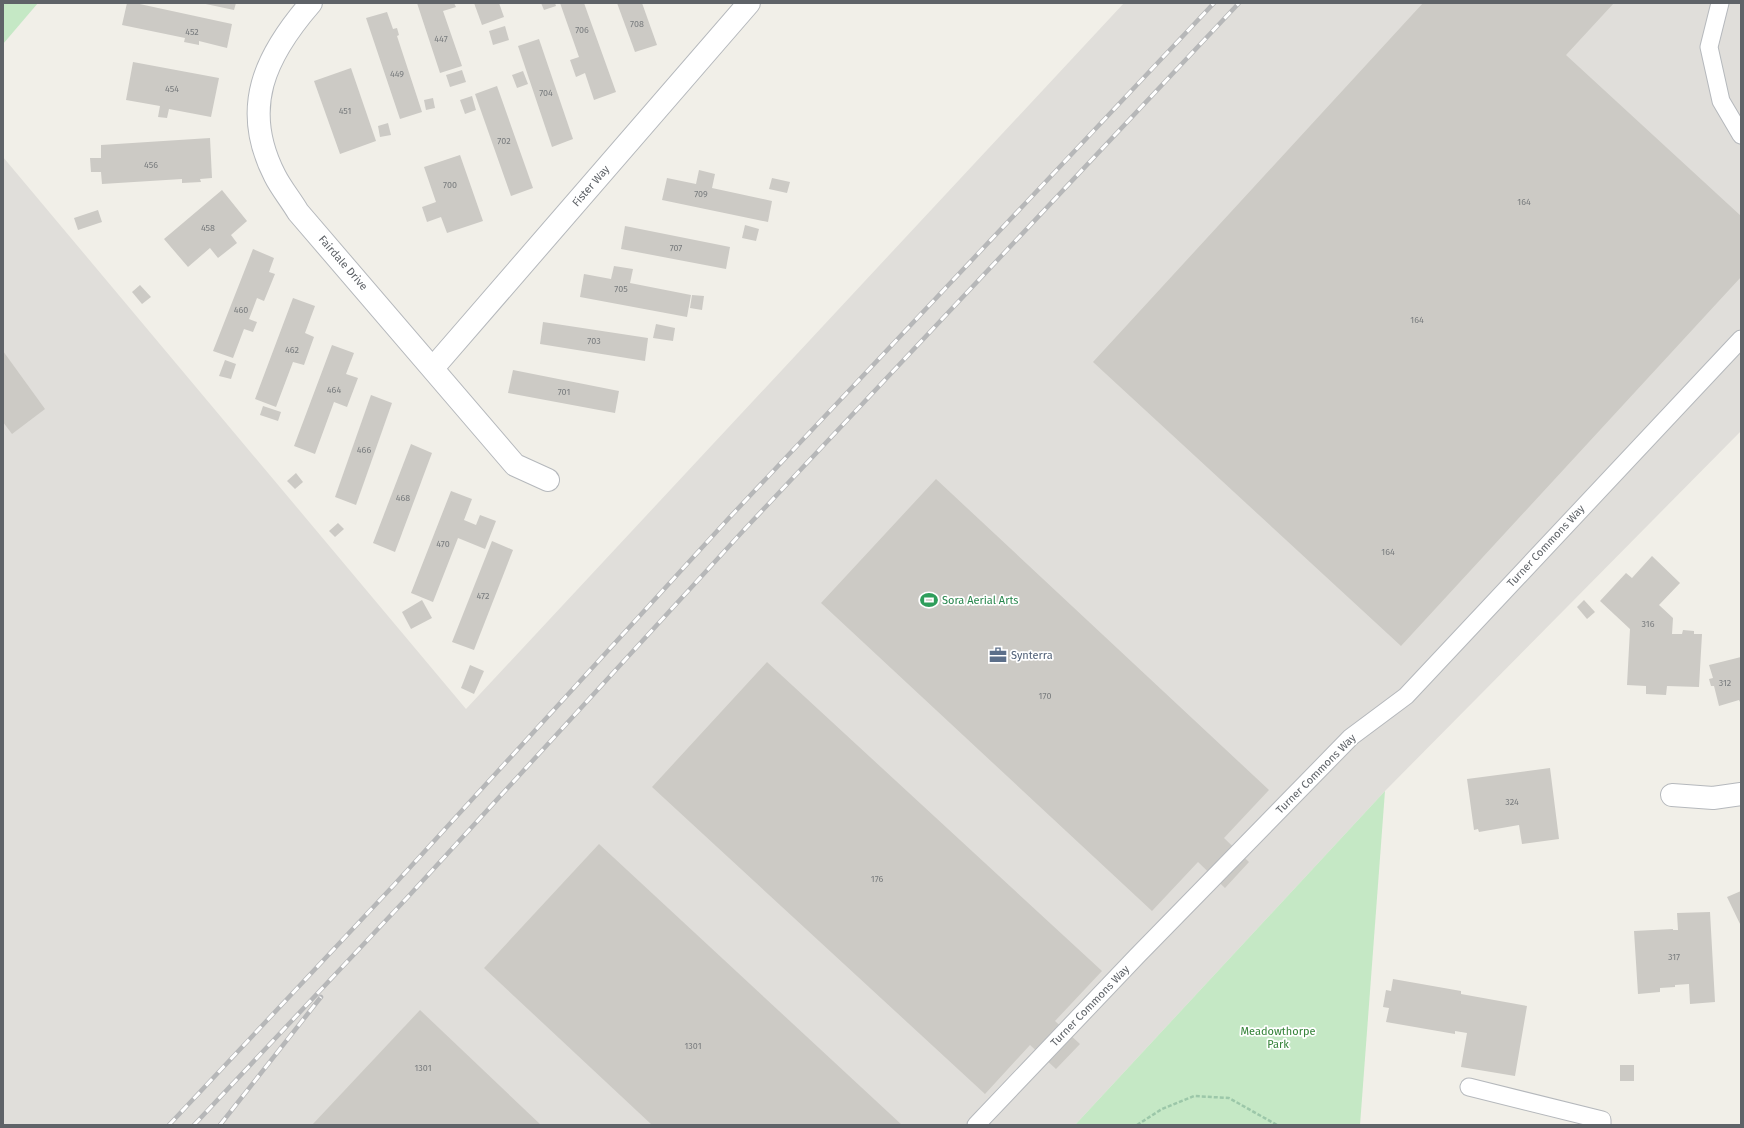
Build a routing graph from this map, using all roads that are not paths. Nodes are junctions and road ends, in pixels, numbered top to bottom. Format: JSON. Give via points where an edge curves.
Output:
{"nodes":[{"id":1,"x":311,"y":3,"type":"edge"},
{"id":2,"x":749,"y":3,"type":"edge"},
{"id":3,"x":1720,"y":3,"type":"edge"},
{"id":4,"x":1741,"y":135,"type":"edge"},
{"id":5,"x":1741,"y":339,"type":"edge"},
{"id":6,"x":433,"y":368,"type":"junction"},
{"id":7,"x":548,"y":480,"type":"dead end"},
{"id":8,"x":1741,"y":794,"type":"edge"},
{"id":9,"x":1672,"y":795,"type":"dead end"},
{"id":10,"x":1468,"y":1087,"type":"dead end"},
{"id":11,"x":976,"y":1125,"type":"edge"},
{"id":12,"x":1602,"y":1125,"type":"edge"}],
"edges":[{"from":1,"to":6,"type":"street","name":"Fairdale Drive","via":[[272,56],[263,81],[258,110],[262,142],[275,176],[298,212]]},
{"from":2,"to":6,"type":"street","name":"Fister Way"},
{"from":3,"to":4,"type":"lane","via":[[1709,47],[1721,101]]},
{"from":5,"to":11,"type":"lane","name":"Turner Commons Way","via":[[1406,696],[1351,737]]},
{"from":6,"to":7,"type":"street","name":"Fairdale Drive","via":[[515,465]]},
{"from":8,"to":9,"type":"street","via":[[1712,798]]},
{"from":10,"to":12,"type":"lane","via":[[1602,1120]]}]}
